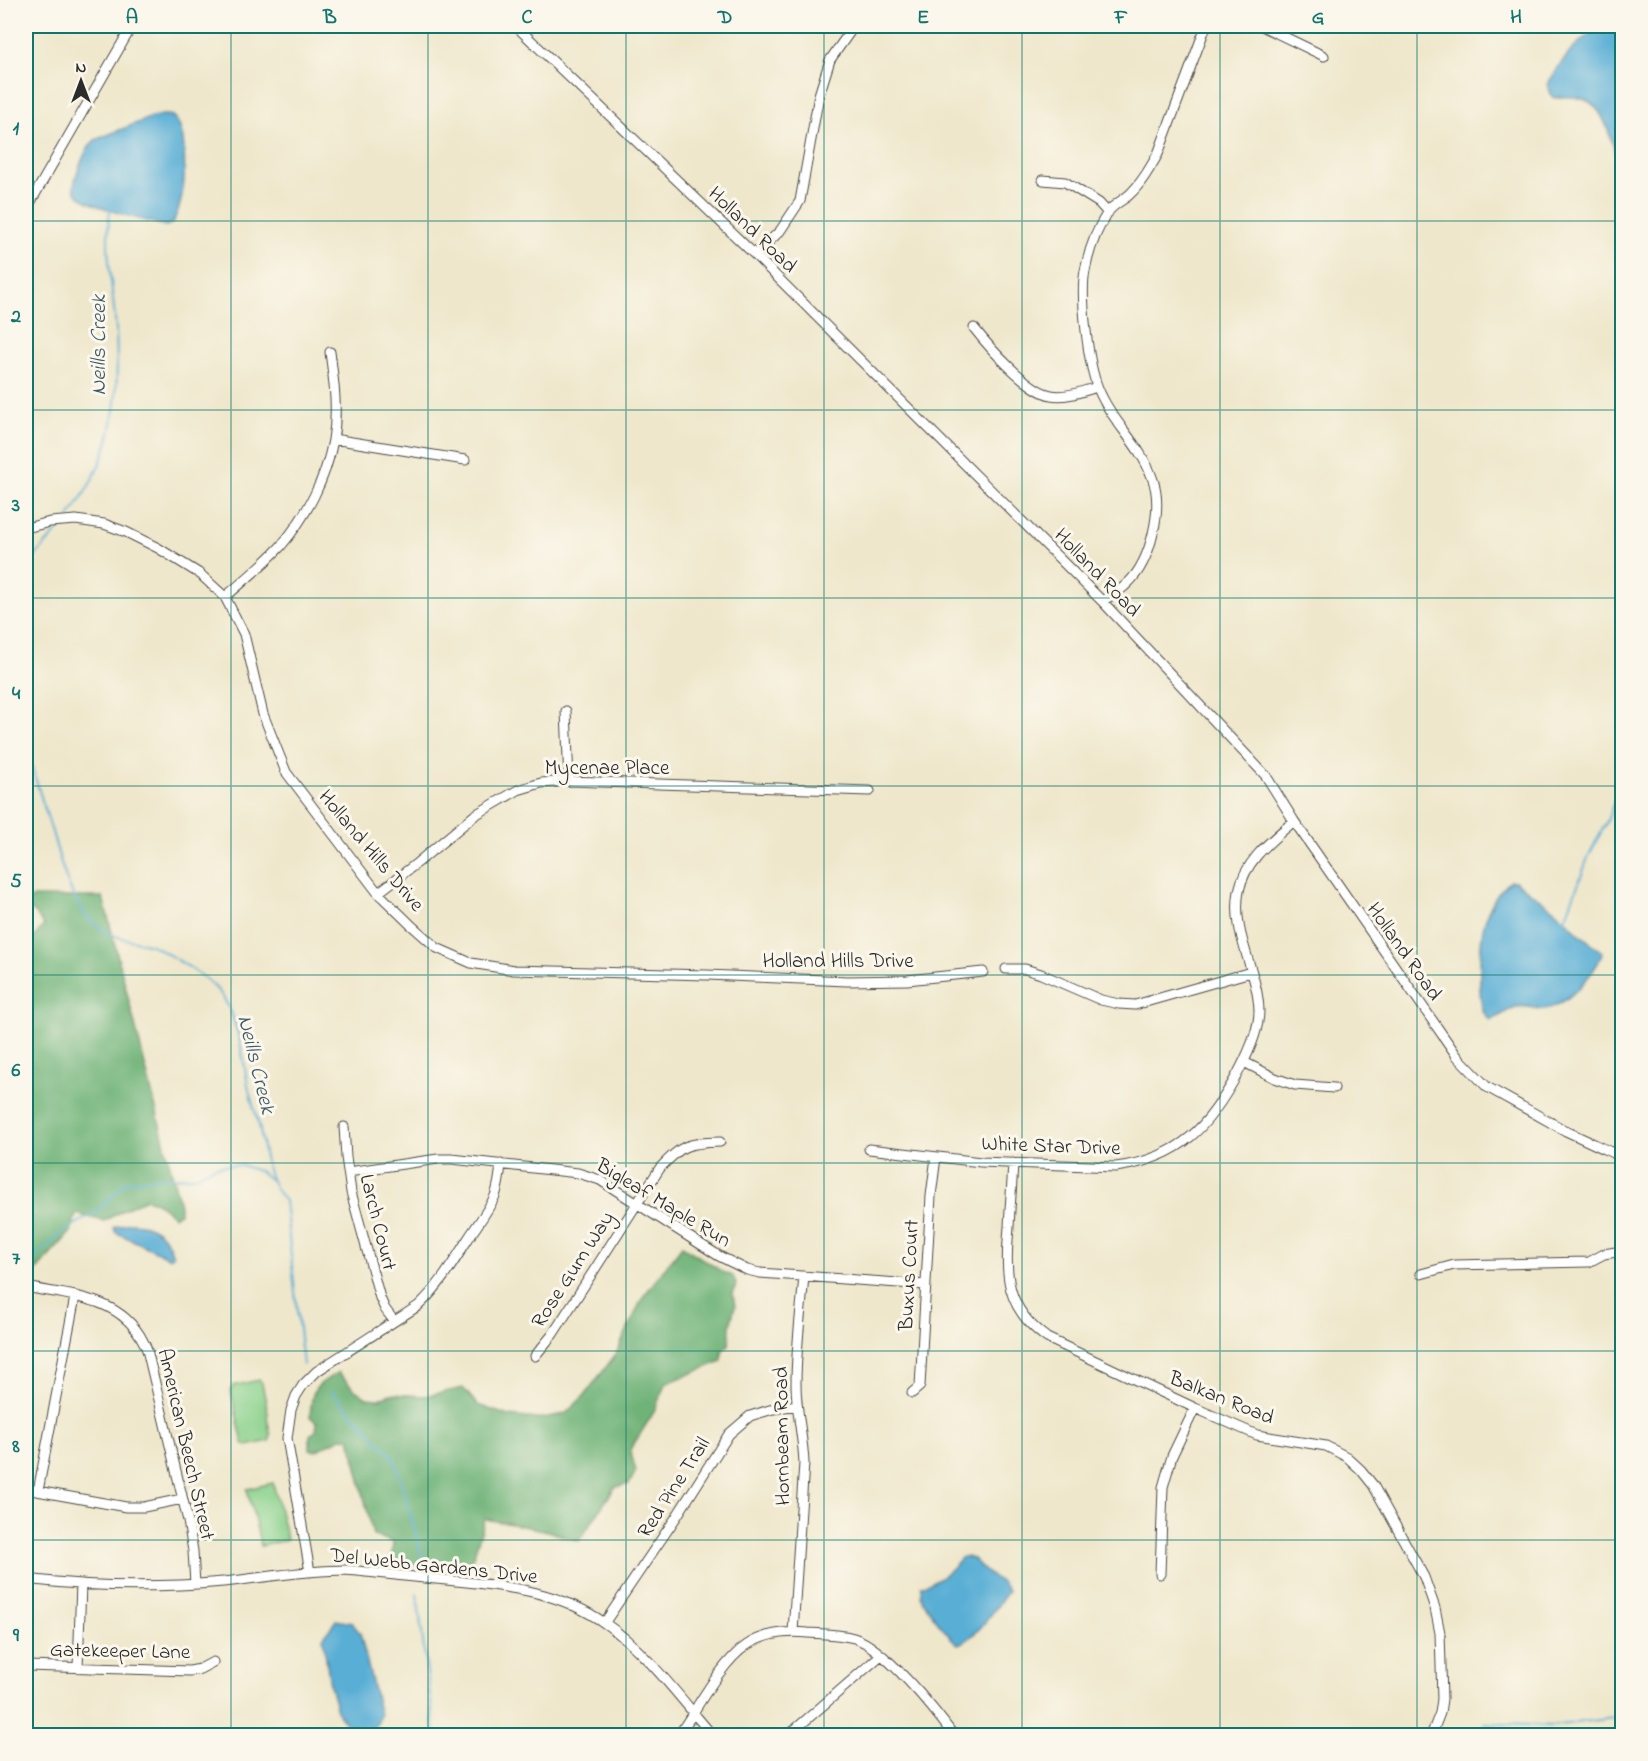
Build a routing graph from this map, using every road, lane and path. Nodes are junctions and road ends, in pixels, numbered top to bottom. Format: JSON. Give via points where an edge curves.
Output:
{"nodes":[{"id":1,"x":132,"y":26,"type":"edge"},
{"id":2,"x":516,"y":26,"type":"edge"},
{"id":3,"x":854,"y":26,"type":"edge"},
{"id":4,"x":1206,"y":26,"type":"edge"},
{"id":5,"x":1262,"y":26,"type":"edge"},
{"id":6,"x":1324,"y":56,"type":"dead end"},
{"id":7,"x":1043,"y":180,"type":"dead end"},
{"id":8,"x":26,"y":210,"type":"edge"},
{"id":9,"x":1107,"y":213,"type":"junction"},
{"id":10,"x":755,"y":255,"type":"junction"},
{"id":11,"x":974,"y":328,"type":"dead end"},
{"id":12,"x":330,"y":352,"type":"dead end"},
{"id":13,"x":1097,"y":387,"type":"junction"},
{"id":14,"x":333,"y":439,"type":"junction"},
{"id":15,"x":465,"y":459,"type":"dead end"},
{"id":16,"x":26,"y":528,"type":"edge"},
{"id":17,"x":225,"y":597,"type":"junction"},
{"id":18,"x":1102,"y":601,"type":"junction"},
{"id":19,"x":566,"y":711,"type":"dead end"},
{"id":20,"x":569,"y":781,"type":"junction"},
{"id":21,"x":870,"y":791,"type":"dead end"},
{"id":22,"x":1294,"y":821,"type":"junction"},
{"id":23,"x":378,"y":893,"type":"junction"},
{"id":24,"x":1006,"y":969,"type":"dead end"},
{"id":25,"x":983,"y":972,"type":"dead end"},
{"id":26,"x":1251,"y":972,"type":"junction"},
{"id":27,"x":1244,"y":1062,"type":"junction"},
{"id":28,"x":1334,"y":1088,"type":"dead end"},
{"id":29,"x":344,"y":1127,"type":"dead end"},
{"id":30,"x":720,"y":1142,"type":"dead end"},
{"id":31,"x":869,"y":1149,"type":"dead end"},
{"id":32,"x":936,"y":1156,"type":"junction"},
{"id":33,"x":1623,"y":1157,"type":"edge"},
{"id":34,"x":1013,"y":1163,"type":"junction"},
{"id":35,"x":501,"y":1164,"type":"junction"},
{"id":36,"x":348,"y":1172,"type":"junction"},
{"id":37,"x":636,"y":1203,"type":"junction"},
{"id":38,"x":1623,"y":1251,"type":"edge"},
{"id":39,"x":1421,"y":1274,"type":"dead end"},
{"id":40,"x":804,"y":1276,"type":"junction"},
{"id":41,"x":926,"y":1286,"type":"junction"},
{"id":42,"x":26,"y":1287,"type":"edge"},
{"id":43,"x":75,"y":1297,"type":"junction"},
{"id":44,"x":394,"y":1321,"type":"junction"},
{"id":45,"x":535,"y":1356,"type":"dead end"},
{"id":46,"x":912,"y":1393,"type":"dead end"},
{"id":47,"x":797,"y":1405,"type":"junction"},
{"id":48,"x":1195,"y":1408,"type":"junction"},
{"id":49,"x":26,"y":1489,"type":"edge"},
{"id":50,"x":38,"y":1491,"type":"junction"},
{"id":51,"x":182,"y":1499,"type":"junction"},
{"id":52,"x":310,"y":1572,"type":"junction"},
{"id":53,"x":1160,"y":1574,"type":"dead end"},
{"id":54,"x":26,"y":1579,"type":"edge"},
{"id":55,"x":81,"y":1584,"type":"junction"},
{"id":56,"x":195,"y":1584,"type":"junction"},
{"id":57,"x":604,"y":1622,"type":"junction"},
{"id":58,"x":793,"y":1632,"type":"junction"},
{"id":59,"x":881,"y":1655,"type":"junction"},
{"id":60,"x":213,"y":1662,"type":"dead end"},
{"id":61,"x":26,"y":1666,"type":"edge"},
{"id":62,"x":78,"y":1668,"type":"junction"},
{"id":63,"x":693,"y":1713,"type":"junction"},
{"id":64,"x":678,"y":1736,"type":"edge"},
{"id":65,"x":713,"y":1736,"type":"edge"},
{"id":66,"x":775,"y":1736,"type":"edge"},
{"id":67,"x":954,"y":1736,"type":"edge"},
{"id":68,"x":1431,"y":1736,"type":"edge"}],
"edges":[{"from":1,"to":8,"type":"street"},
{"from":2,"to":10,"type":"street","name":"Holland Road"},
{"from":3,"to":10,"type":"street","via":[[831,60],[819,95],[800,201],[780,231]]},
{"from":4,"to":9,"type":"street","via":[[1158,154],[1129,195]]},
{"from":5,"to":6,"type":"street"},
{"from":7,"to":9,"type":"street","via":[[1065,182],[1099,203]]},
{"from":9,"to":13,"type":"street","via":[[1084,273],[1084,314]]},
{"from":10,"to":18,"type":"street","name":"Holland Road"},
{"from":11,"to":13,"type":"street","via":[[1031,387],[1051,395]]},
{"from":12,"to":14,"type":"street"},
{"from":13,"to":18,"type":"street","via":[[1111,416],[1136,447],[1153,478],[1157,506],[1143,565],[1128,584]]},
{"from":14,"to":15,"type":"street"},
{"from":14,"to":17,"type":"street","via":[[325,470],[300,520],[273,554]]},
{"from":16,"to":17,"type":"street","name":"Holland Hills Drive","via":[[76,520],[104,524],[201,574]]},
{"from":17,"to":23,"type":"street","name":"Holland Hills Drive","via":[[244,634],[263,714],[286,772]]},
{"from":18,"to":22,"type":"street","name":"Holland Road","via":[[1266,776]]},
{"from":19,"to":20,"type":"street"},
{"from":20,"to":21,"type":"street","name":"Mycenae Place"},
{"from":20,"to":23,"type":"street","name":"Mycenae Place","via":[[518,790],[475,815]]},
{"from":22,"to":26,"type":"street","name":"White Star Drive","via":[[1259,853],[1246,870],[1239,889],[1238,920]]},
{"from":22,"to":33,"type":"street","name":"Holland Road","via":[[1457,1056],[1488,1087],[1566,1131]]},
{"from":23,"to":25,"type":"street","name":"Holland Hills Drive","via":[[437,948],[471,963],[514,970],[847,981]]},
{"from":24,"to":26,"type":"street","via":[[1041,974],[1119,1005],[1135,1005]]},
{"from":26,"to":27,"type":"street","name":"White Star Drive","via":[[1258,1026]]},
{"from":27,"to":28,"type":"street","via":[[1295,1085]]},
{"from":27,"to":34,"type":"street","name":"White Star Drive","via":[[1213,1115],[1197,1132],[1151,1159],[1116,1167]]},
{"from":29,"to":36,"type":"street","name":"Larch Court"},
{"from":30,"to":37,"type":"street","name":"Rose Gum Way","via":[[692,1143],[674,1153]]},
{"from":31,"to":32,"type":"street","name":"White Star Drive"},
{"from":32,"to":34,"type":"street","name":"White Star Drive"},
{"from":32,"to":41,"type":"street","name":"Buxus Court"},
{"from":34,"to":48,"type":"street","name":"Balkan Road","via":[[1006,1262],[1008,1284],[1023,1317],[1047,1338]]},
{"from":35,"to":36,"type":"street","name":"Bigleaf Maple Run","via":[[438,1159]]},
{"from":35,"to":37,"type":"street","name":"Bigleaf Maple Run","via":[[578,1173],[600,1180]]},
{"from":35,"to":44,"type":"street","via":[[495,1196],[439,1284],[418,1306]]},
{"from":36,"to":44,"type":"street","name":"Larch Court","via":[[380,1298]]},
{"from":37,"to":40,"type":"street","name":"Bigleaf Maple Run","via":[[735,1265],[760,1273]]},
{"from":37,"to":45,"type":"street","name":"Rose Gum Way"},
{"from":38,"to":39,"type":"street","via":[[1589,1262],[1454,1265]]},
{"from":40,"to":41,"type":"street","name":"Bigleaf Maple Run"},
{"from":40,"to":47,"type":"street","name":"Hornbeam Road"},
{"from":41,"to":46,"type":"street","name":"Buxus Court","via":[[920,1386]]},
{"from":42,"to":43,"type":"street","name":"American Beech Street"},
{"from":43,"to":50,"type":"street"},
{"from":43,"to":51,"type":"street","name":"American Beech Street","via":[[97,1301],[118,1311],[144,1341]]},
{"from":44,"to":52,"type":"street","via":[[317,1371],[303,1385],[291,1410],[287,1438]]},
{"from":47,"to":57,"type":"street","name":"Red Pine Trail","via":[[750,1416],[729,1434]]},
{"from":47,"to":58,"type":"street","name":"Hornbeam Road","via":[[804,1463]]},
{"from":48,"to":53,"type":"street","via":[[1172,1456],[1163,1487]]},
{"from":48,"to":68,"type":"street","name":"Balkan Road","via":[[1257,1435],[1326,1446],[1347,1457],[1372,1485],[1424,1577],[1435,1608],[1440,1633],[1442,1699]]},
{"from":49,"to":50,"type":"street"},
{"from":50,"to":51,"type":"street","via":[[144,1508]]},
{"from":51,"to":56,"type":"street","name":"American Beech Street","via":[[194,1551]]},
{"from":52,"to":56,"type":"street","name":"Del Webb Gardens Drive"},
{"from":52,"to":57,"type":"street","name":"Del Webb Gardens Drive","via":[[346,1570],[513,1587],[546,1594]]},
{"from":54,"to":55,"type":"street","name":"Del Webb Gardens Drive"},
{"from":55,"to":56,"type":"street","name":"Del Webb Gardens Drive"},
{"from":55,"to":62,"type":"street"},
{"from":57,"to":63,"type":"street","name":"Del Webb Gardens Drive","via":[[643,1656]]},
{"from":58,"to":59,"type":"street","via":[[854,1638]]},
{"from":58,"to":63,"type":"street","via":[[747,1645],[718,1675]]},
{"from":59,"to":66,"type":"street","via":[[791,1733]]},
{"from":59,"to":67,"type":"street"},
{"from":60,"to":62,"type":"street","name":"Gatekeeper Lane","via":[[190,1671]]},
{"from":61,"to":62,"type":"street","name":"Gatekeeper Lane"},
{"from":63,"to":64,"type":"street"},
{"from":63,"to":65,"type":"street","name":"Del Webb Gardens Drive"}]}
